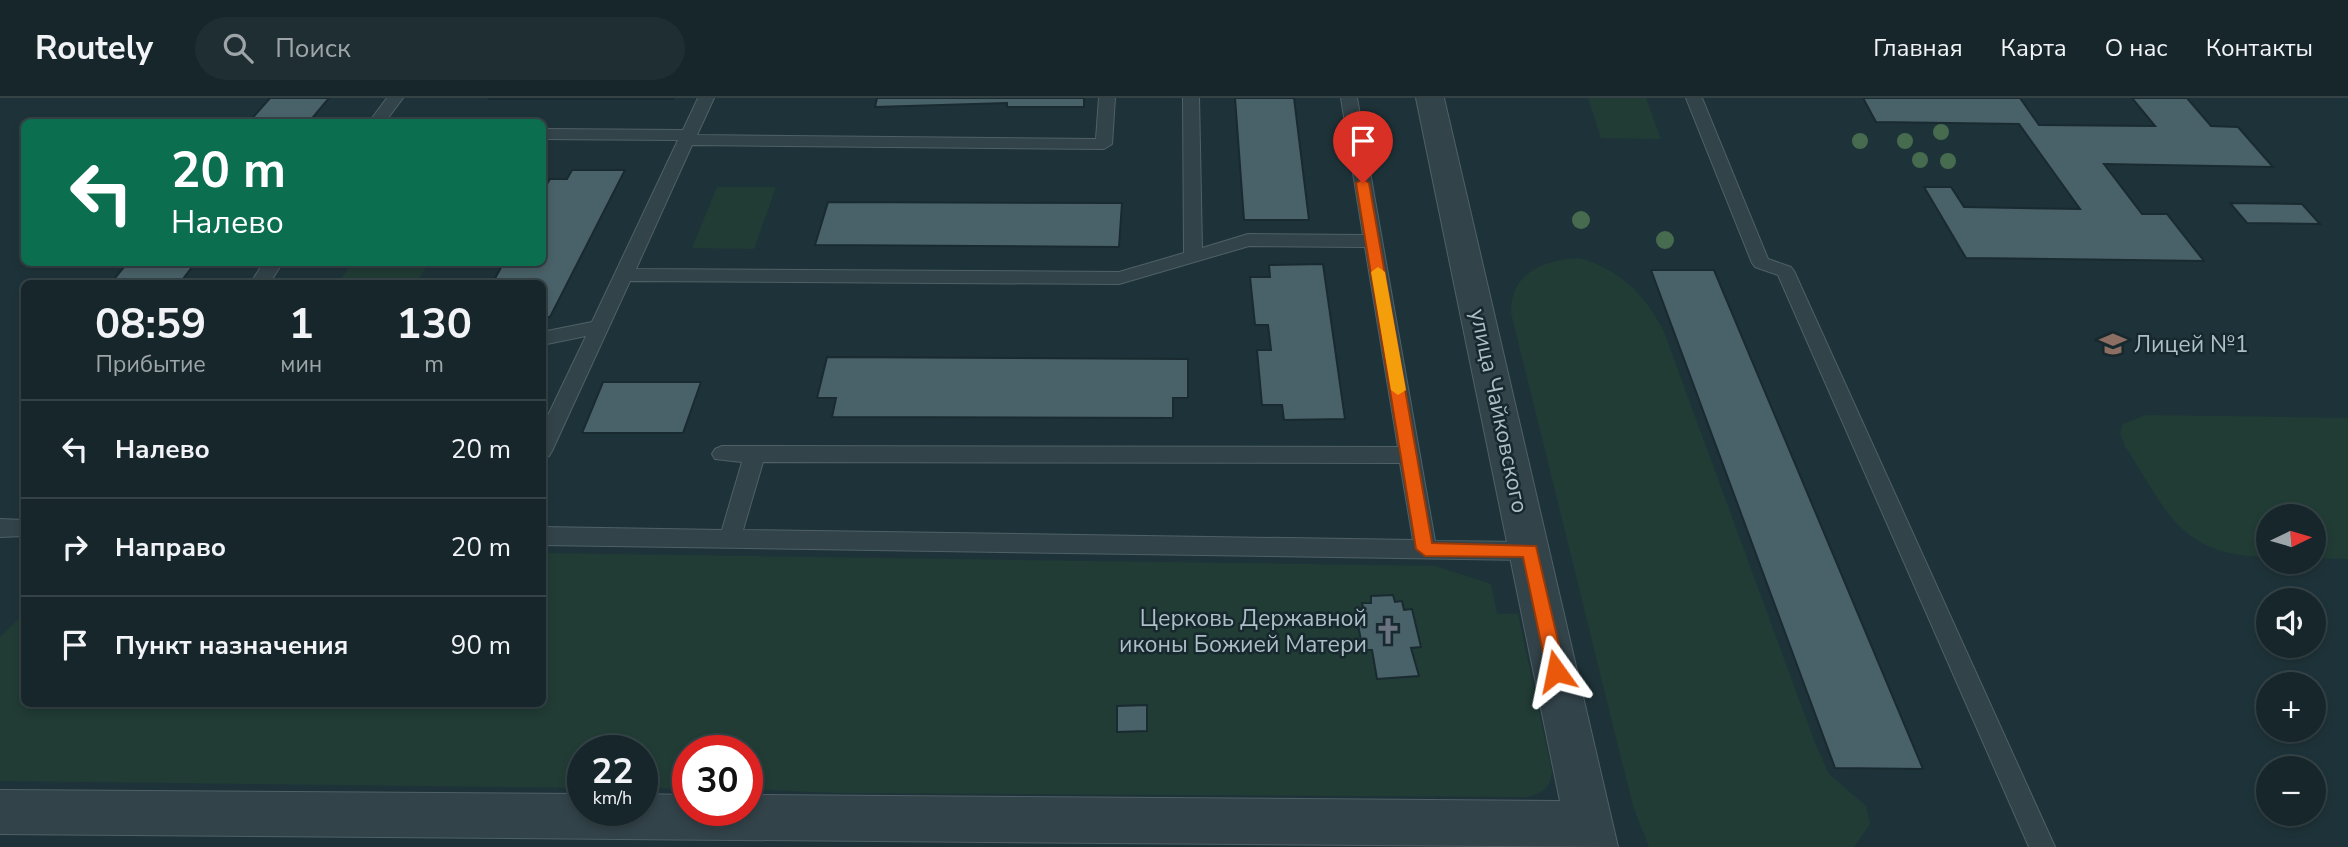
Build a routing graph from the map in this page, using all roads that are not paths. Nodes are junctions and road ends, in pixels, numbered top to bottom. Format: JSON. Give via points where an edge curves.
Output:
{"nodes":[{"id":1,"x":395,"y":98,"type":"edge"},
{"id":2,"x":706,"y":98,"type":"edge"},
{"id":3,"x":1108,"y":98,"type":"edge"},
{"id":4,"x":1191,"y":98,"type":"edge"},
{"id":5,"x":1349,"y":98,"type":"edge"},
{"id":6,"x":1430,"y":98,"type":"edge"},
{"id":7,"x":1694,"y":98,"type":"edge"},
{"id":8,"x":379,"y":119,"type":"edge"},
{"id":9,"x":546,"y":134,"type":"edge"},
{"id":10,"x":688,"y":138,"type":"junction"},
{"id":11,"x":1373,"y":241,"type":"junction"},
{"id":12,"x":1193,"y":257,"type":"junction"},
{"id":13,"x":624,"y":275,"type":"junction"},
{"id":14,"x":600,"y":327,"type":"junction"},
{"id":15,"x":546,"y":338,"type":"edge"},
{"id":16,"x":546,"y":442,"type":"edge"},
{"id":17,"x":722,"y":454,"type":"dead end"},
{"id":18,"x":755,"y":454,"type":"junction"},
{"id":19,"x":1409,"y":455,"type":"junction"},
{"id":20,"x":0,"y":528,"type":"edge"},
{"id":21,"x":21,"y":528,"type":"edge"},
{"id":22,"x":546,"y":536,"type":"edge"},
{"id":23,"x":730,"y":539,"type":"junction"},
{"id":24,"x":1425,"y":549,"type":"junction"},
{"id":25,"x":1530,"y":551,"type":"junction"},
{"id":26,"x":0,"y":812,"type":"edge"},
{"id":27,"x":1592,"y":835,"type":"edge"},
{"id":28,"x":2042,"y":847,"type":"edge"}],
"edges":[{"from":1,"to":8,"type":"lane"},
{"from":2,"to":10,"type":"lane"},
{"from":3,"to":10,"type":"lane","via":[[1104,144]]},
{"from":4,"to":12,"type":"lane"},
{"from":5,"to":11,"type":"lane"},
{"from":6,"to":25,"type":"street","name":"улица Чайковского"},
{"from":7,"to":28,"type":"lane","via":[[1761,263],[1785,271]]},
{"from":9,"to":10,"type":"lane"},
{"from":10,"to":13,"type":"lane"},
{"from":11,"to":12,"type":"lane","via":[[1248,240]]},
{"from":11,"to":19,"type":"lane"},
{"from":12,"to":13,"type":"lane","via":[[1119,278]]},
{"from":13,"to":14,"type":"lane"},
{"from":14,"to":15,"type":"lane"},
{"from":14,"to":16,"type":"lane"},
{"from":17,"to":18,"type":"lane"},
{"from":18,"to":19,"type":"lane"},
{"from":18,"to":23,"type":"lane"},
{"from":19,"to":24,"type":"lane"},
{"from":20,"to":21,"type":"lane"},
{"from":22,"to":23,"type":"lane"},
{"from":23,"to":24,"type":"lane"},
{"from":24,"to":25,"type":"lane"},
{"from":25,"to":27,"type":"street","name":"улица Чайковского"},
{"from":26,"to":27,"type":"street"}]}
